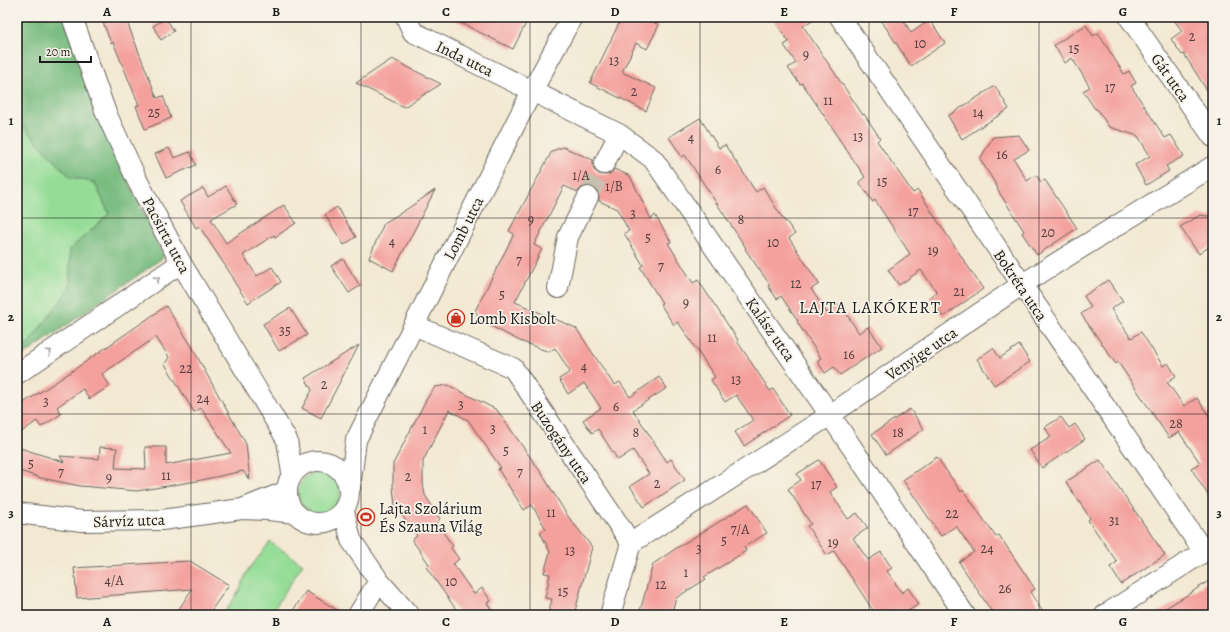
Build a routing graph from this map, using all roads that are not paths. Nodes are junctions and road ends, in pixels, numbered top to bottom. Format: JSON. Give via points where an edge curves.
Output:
{"nodes":[{"id":1,"x":72,"y":17,"type":"edge"},
{"id":2,"x":406,"y":17,"type":"edge"},
{"id":3,"x":572,"y":17,"type":"edge"},
{"id":4,"x":840,"y":17,"type":"edge"},
{"id":5,"x":1129,"y":17,"type":"edge"},
{"id":6,"x":532,"y":91,"type":"junction"},
{"id":7,"x":619,"y":134,"type":"junction"},
{"id":8,"x":1213,"y":137,"type":"edge"},
{"id":9,"x":604,"y":164,"type":"tunnel mouth"},
{"id":10,"x":1213,"y":166,"type":"edge"},
{"id":11,"x":588,"y":196,"type":"tunnel mouth"},
{"id":12,"x":181,"y":263,"type":"junction"},
{"id":13,"x":1021,"y":285,"type":"junction"},
{"id":14,"x":558,"y":288,"type":"dead end"},
{"id":15,"x":414,"y":325,"type":"junction"},
{"id":16,"x":17,"y":374,"type":"edge"},
{"id":17,"x":830,"y":415,"type":"junction"},
{"id":18,"x":287,"y":440,"type":"junction"},
{"id":19,"x":356,"y":440,"type":"junction"},
{"id":20,"x":320,"y":461,"type":"junction"},
{"id":21,"x":290,"y":482,"type":"junction"},
{"id":22,"x":350,"y":488,"type":"junction"},
{"id":23,"x":242,"y":509,"type":"junction"},
{"id":24,"x":344,"y":511,"type":"junction"},
{"id":25,"x":17,"y":513,"type":"edge"},
{"id":26,"x":295,"y":513,"type":"junction"},
{"id":27,"x":323,"y":523,"type":"junction"},
{"id":28,"x":351,"y":540,"type":"junction"},
{"id":29,"x":631,"y":543,"type":"junction"},
{"id":30,"x":1208,"y":550,"type":"edge"},
{"id":31,"x":379,"y":581,"type":"junction"},
{"id":32,"x":358,"y":615,"type":"edge"},
{"id":33,"x":409,"y":615,"type":"edge"},
{"id":34,"x":610,"y":615,"type":"edge"},
{"id":35,"x":966,"y":615,"type":"edge"},
{"id":36,"x":1105,"y":615,"type":"edge"}],
"edges":[{"from":1,"to":12,"type":"street","name":"Pacsirta utca","via":[[106,113],[137,180]]},
{"from":2,"to":6,"type":"street","name":"Inda utca","via":[[413,32]]},
{"from":3,"to":6,"type":"street","name":"Lomb utca"},
{"from":4,"to":13,"type":"street","name":"Bokréta utca"},
{"from":5,"to":8,"type":"street","name":"Gát utca"},
{"from":6,"to":7,"type":"street","name":"Kalász utca"},
{"from":6,"to":15,"type":"street","name":"Lomb utca"},
{"from":7,"to":9,"type":"street"},
{"from":7,"to":17,"type":"street","name":"Kalász utca","via":[[653,159]]},
{"from":10,"to":13,"type":"street","name":"Venyige utca"},
{"from":11,"to":14,"type":"street","via":[[568,237]]},
{"from":16,"to":12,"type":"street","one_way":true},
{"from":12,"to":18,"type":"street","name":"Pacsirta utca"},
{"from":13,"to":17,"type":"street","name":"Venyige utca"},
{"from":13,"to":30,"type":"street","name":"Bokréta utca"},
{"from":15,"to":19,"type":"street","name":"Lomb utca"},
{"from":15,"to":29,"type":"street","name":"Buzogány utca","via":[[513,368]]},
{"from":17,"to":29,"type":"street","name":"Venyige utca"},
{"from":17,"to":35,"type":"street","name":"Kalász utca"},
{"from":18,"to":20,"type":"street"},
{"from":18,"to":21,"type":"street"},
{"from":19,"to":20,"type":"street"},
{"from":19,"to":22,"type":"street"},
{"from":20,"to":21,"type":"street","via":[[301,465]]},
{"from":20,"to":22,"type":"street","via":[[338,467]]},
{"from":21,"to":23,"type":"street"},
{"from":21,"to":26,"type":"street","via":[[287,497]]},
{"from":22,"to":24,"type":"street","via":[[349,500]]},
{"from":23,"to":25,"type":"street","name":"Sárvíz utca","via":[[162,520],[82,521]]},
{"from":23,"to":26,"type":"street"},
{"from":24,"to":27,"type":"street","via":[[335,519]]},
{"from":24,"to":28,"type":"street"},
{"from":26,"to":27,"type":"street","via":[[310,523]]},
{"from":27,"to":28,"type":"street"},
{"from":28,"to":31,"type":"street"},
{"from":29,"to":34,"type":"street"},
{"from":30,"to":36,"type":"street"},
{"from":31,"to":32,"type":"street"},
{"from":31,"to":33,"type":"street"}]}
